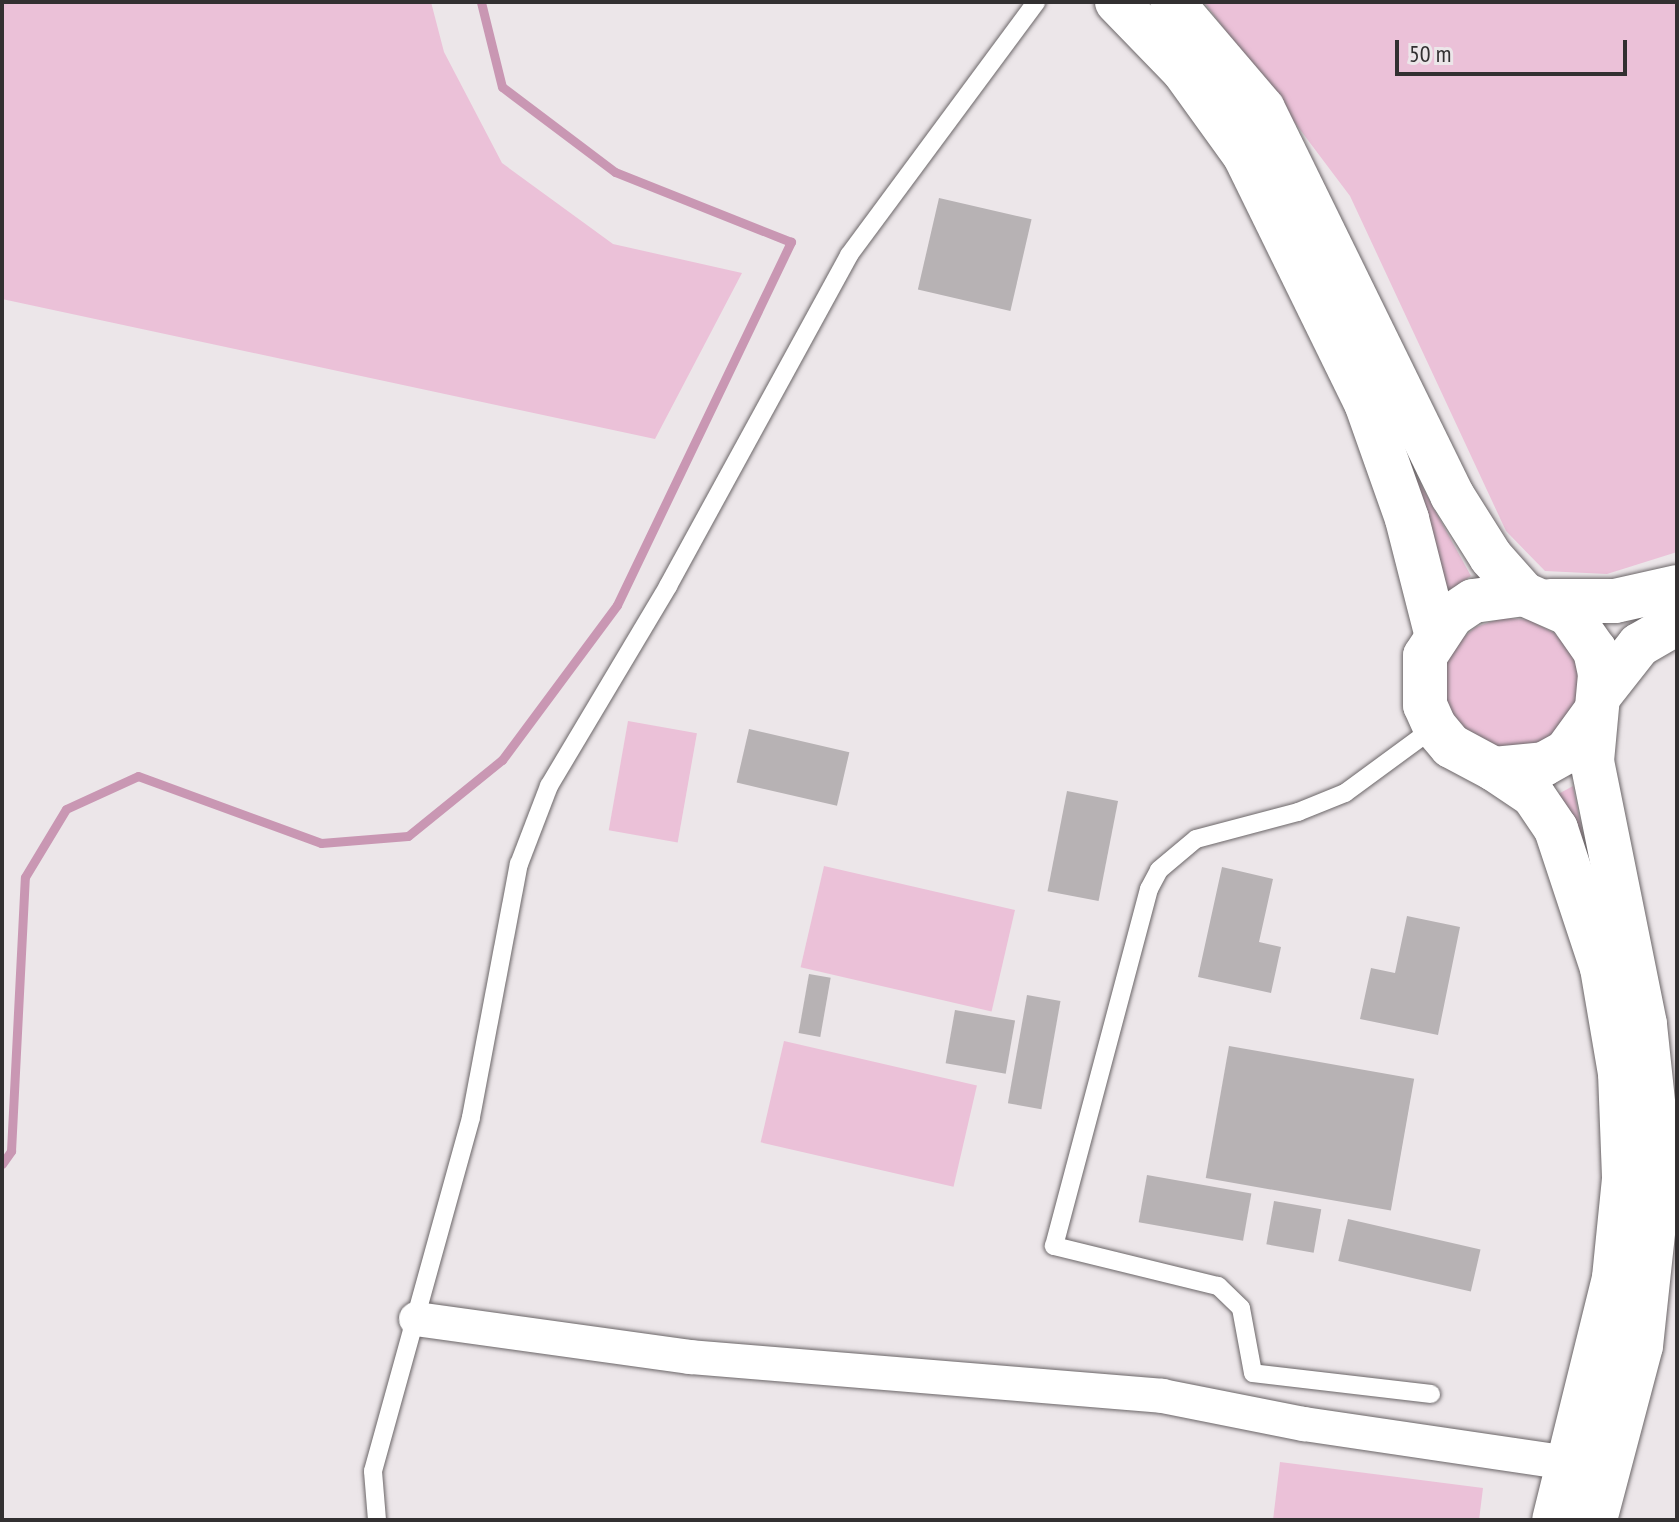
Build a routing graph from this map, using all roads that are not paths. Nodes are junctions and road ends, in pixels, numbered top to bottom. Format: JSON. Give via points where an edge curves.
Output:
{"nodes":[{"id":1,"x":1036,"y":2,"type":"edge"},
{"id":2,"x":1117,"y":2,"type":"edge"},
{"id":3,"x":1172,"y":2,"type":"edge"},
{"id":4,"x":1677,"y":587,"type":"edge"},
{"id":5,"x":1537,"y":597,"type":"junction"},
{"id":6,"x":1677,"y":623,"type":"edge"},
{"id":7,"x":1436,"y":633,"type":"junction"},
{"id":8,"x":1597,"y":704,"type":"junction"},
{"id":9,"x":1435,"y":727,"type":"junction"},
{"id":10,"x":1494,"y":769,"type":"junction"},
{"id":11,"x":416,"y":1319,"type":"junction"},
{"id":12,"x":1431,"y":1394,"type":"dead end"},
{"id":13,"x":1569,"y":1463,"type":"junction"},
{"id":14,"x":377,"y":1520,"type":"edge"},
{"id":15,"x":1554,"y":1520,"type":"edge"},
{"id":16,"x":1595,"y":1520,"type":"edge"}],
"edges":[{"from":1,"to":11,"type":"lane","via":[[849,255],[668,586],[549,786],[519,864],[471,1117]]},
{"from":2,"to":7,"type":"street","via":[[1183,70],[1245,156],[1366,403],[1407,519]]},
{"from":3,"to":5,"type":"street","via":[[1263,109],[1452,495],[1491,557]]},
{"from":4,"to":5,"type":"street","via":[[1615,601]]},
{"from":5,"to":7,"type":"street","via":[[1473,601]]},
{"from":5,"to":8,"type":"street","via":[[1577,622],[1595,651]]},
{"from":6,"to":8,"type":"street","via":[[1631,652]]},
{"from":7,"to":9,"type":"street","via":[[1422,680]]},
{"from":8,"to":10,"type":"street","via":[[1566,752],[1544,764]]},
{"from":8,"to":16,"type":"street","via":[[1594,778],[1653,1081],[1657,1197],[1641,1346]]},
{"from":9,"to":10,"type":"street","via":[[1471,760]]},
{"from":9,"to":12,"type":"lane","via":[[1345,793],[1298,812],[1204,836],[1159,870],[1149,889],[1054,1246],[1218,1286],[1241,1308],[1253,1373]]},
{"from":10,"to":13,"type":"street","via":[[1533,795],[1556,829],[1602,968],[1620,1073],[1621,1229],[1605,1326]]},
{"from":11,"to":13,"type":"street","via":[[690,1357],[1162,1396],[1304,1424]]},
{"from":11,"to":14,"type":"lane","via":[[373,1471]]},
{"from":13,"to":15,"type":"street"}]}
